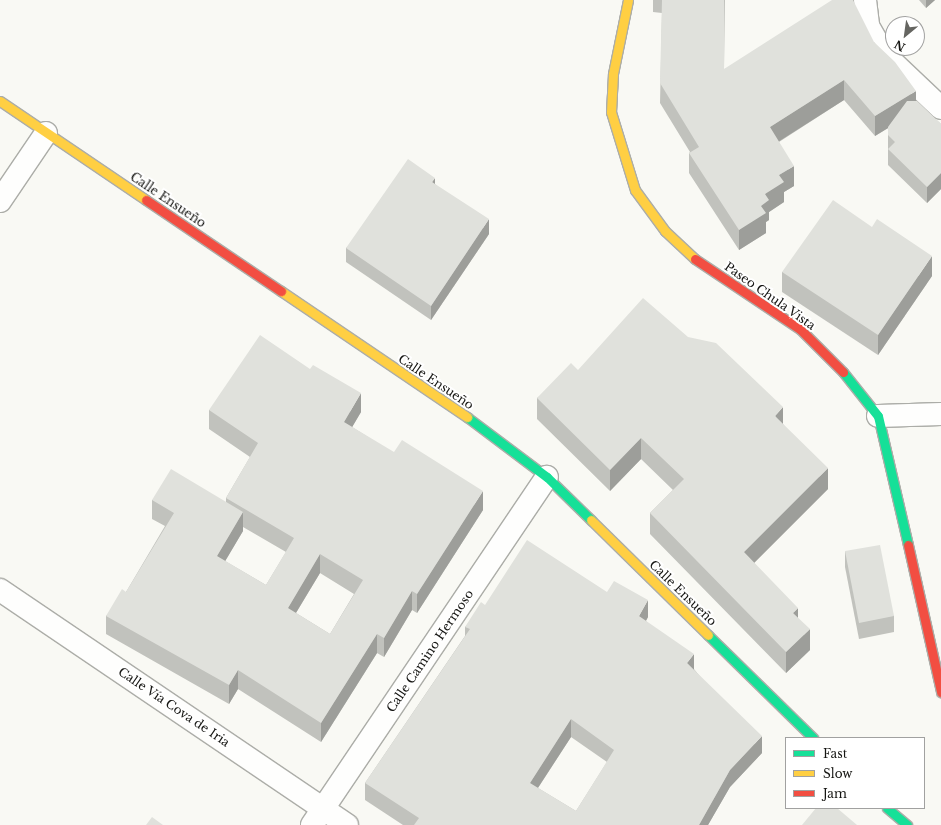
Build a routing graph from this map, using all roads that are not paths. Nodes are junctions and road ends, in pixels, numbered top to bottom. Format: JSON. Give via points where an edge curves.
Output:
{"nodes":[{"id":1,"x":628,"y":0,"type":"edge"},
{"id":2,"x":865,"y":0,"type":"edge"},
{"id":3,"x":0,"y":101,"type":"edge"},
{"id":4,"x":941,"y":108,"type":"edge"},
{"id":5,"x":46,"y":133,"type":"junction"},
{"id":6,"x":0,"y":201,"type":"edge"},
{"id":7,"x":941,"y":414,"type":"edge"},
{"id":8,"x":878,"y":416,"type":"junction"},
{"id":9,"x":547,"y":477,"type":"junction"},
{"id":10,"x":0,"y":590,"type":"edge"},
{"id":11,"x":941,"y":692,"type":"edge"},
{"id":12,"x":812,"y":737,"type":"edge"},
{"id":13,"x":888,"y":809,"type":"edge"},
{"id":14,"x":318,"y":817,"type":"edge"},
{"id":15,"x":347,"y":825,"type":"edge"},
{"id":16,"x":907,"y":825,"type":"edge"}],
"edges":[{"from":1,"to":8,"type":"street","name":"Paseo Chula Vista","via":[[613,74],[611,112],[635,190],[665,231],[695,259],[811,339],[833,360]]},
{"from":2,"to":4,"type":"street","via":[[868,26],[885,55]]},
{"from":3,"to":5,"type":"street","name":"Calle Ensueño"},
{"from":5,"to":6,"type":"street"},
{"from":5,"to":9,"type":"street","name":"Calle Ensueño","via":[[493,434]]},
{"from":7,"to":8,"type":"street"},
{"from":8,"to":11,"type":"street","name":"Paseo Chula Vista"},
{"from":9,"to":12,"type":"street","name":"Calle Ensueño"},
{"from":9,"to":14,"type":"street","name":"Calle Camino Hermoso"},
{"from":10,"to":14,"type":"street","name":"Calle Vía Cova de Iria"},
{"from":13,"to":16,"type":"street"},
{"from":14,"to":15,"type":"street","name":"Calle Vía Cova de Iria"}]}
